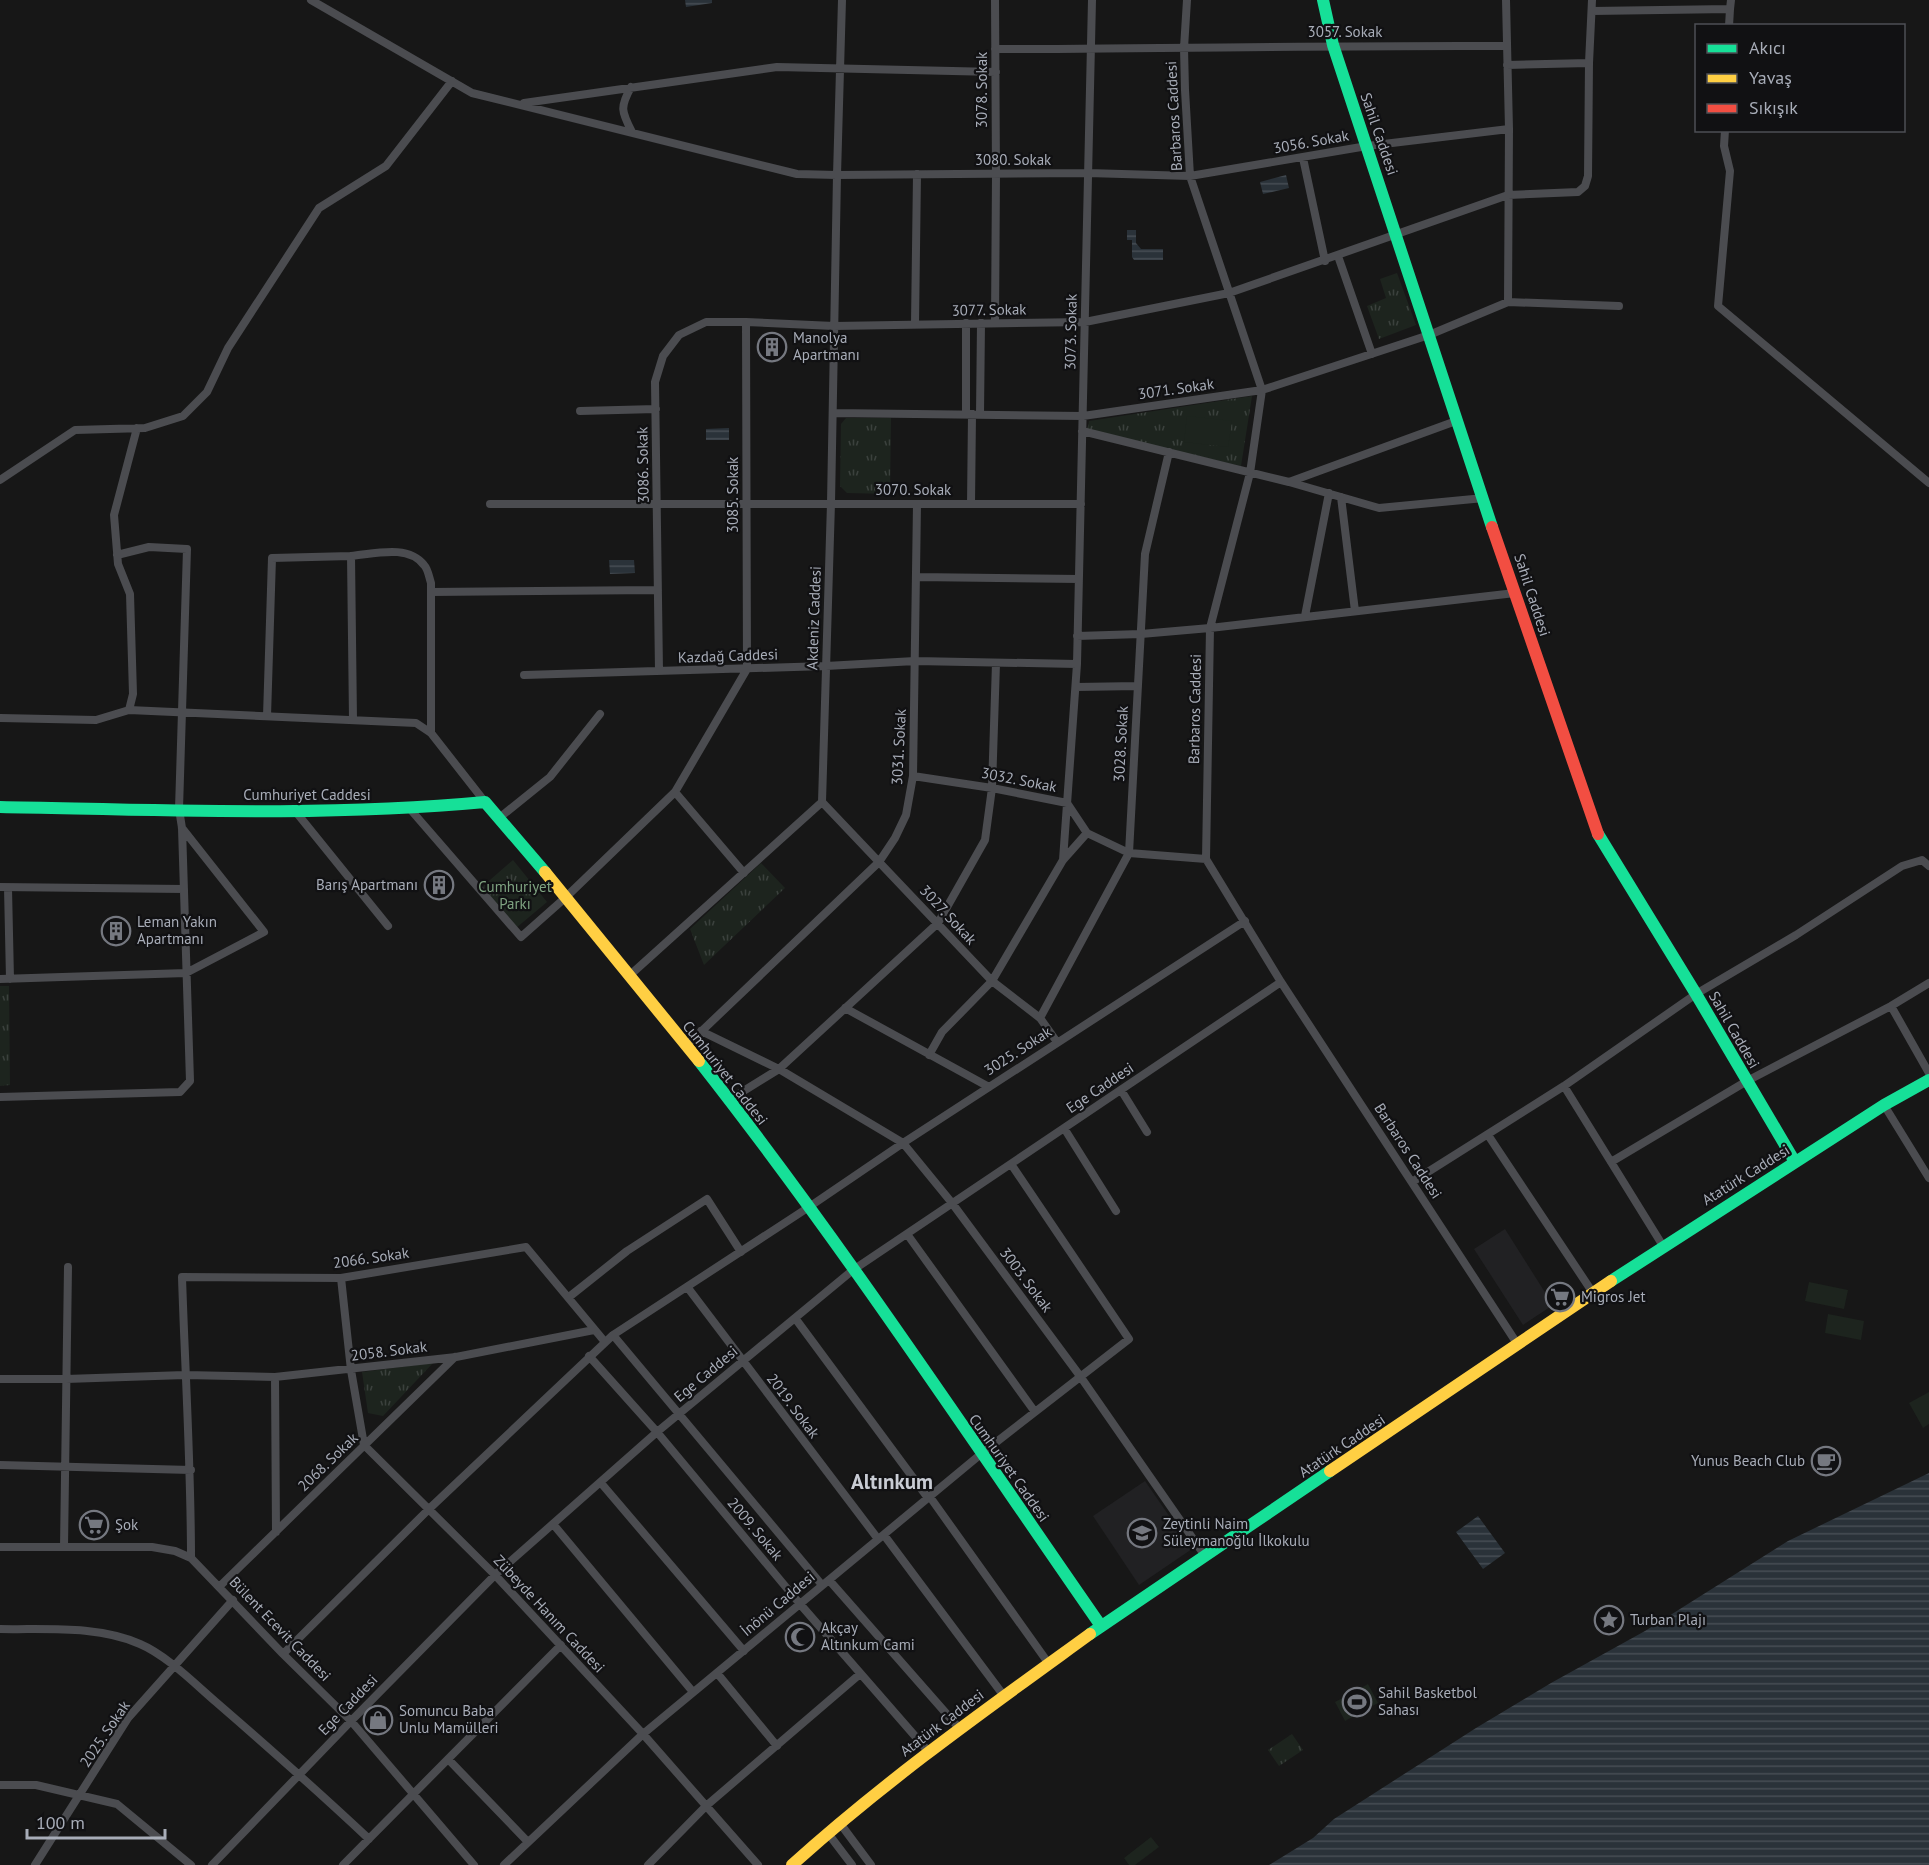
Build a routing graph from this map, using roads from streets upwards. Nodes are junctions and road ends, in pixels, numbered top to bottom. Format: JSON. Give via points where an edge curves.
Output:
{"nodes":[{"id":1,"x":311,"y":0,"type":"edge"},
{"id":2,"x":842,"y":0,"type":"edge"},
{"id":3,"x":995,"y":0,"type":"edge"},
{"id":4,"x":1092,"y":0,"type":"edge"},
{"id":5,"x":1186,"y":0,"type":"edge"},
{"id":6,"x":1323,"y":0,"type":"edge"},
{"id":7,"x":1506,"y":0,"type":"edge"},
{"id":8,"x":1592,"y":0,"type":"edge"},
{"id":9,"x":1730,"y":4,"type":"edge"},
{"id":10,"x":1592,"y":11,"type":"junction"},
{"id":11,"x":1729,"y":24,"type":"edge"},
{"id":12,"x":1333,"y":45,"type":"junction"},
{"id":13,"x":1507,"y":46,"type":"junction"},
{"id":14,"x":1184,"y":48,"type":"junction"},
{"id":15,"x":995,"y":49,"type":"junction"},
{"id":16,"x":1091,"y":49,"type":"junction"},
{"id":17,"x":1589,"y":63,"type":"junction"},
{"id":18,"x":1507,"y":65,"type":"junction"},
{"id":19,"x":841,"y":68,"type":"junction"},
{"id":20,"x":996,"y":72,"type":"junction"},
{"id":21,"x":452,"y":81,"type":"junction"},
{"id":22,"x":631,"y":87,"type":"junction"},
{"id":23,"x":517,"y":104,"type":"junction"},
{"id":24,"x":1509,"y":129,"type":"junction"},
{"id":25,"x":632,"y":132,"type":"junction"},
{"id":26,"x":1725,"y":132,"type":"edge"},
{"id":27,"x":1367,"y":147,"type":"junction"},
{"id":28,"x":1303,"y":158,"type":"junction"},
{"id":29,"x":1088,"y":173,"type":"junction"},
{"id":30,"x":917,"y":174,"type":"junction"},
{"id":31,"x":996,"y":174,"type":"junction"},
{"id":32,"x":837,"y":175,"type":"junction"},
{"id":33,"x":1190,"y":176,"type":"junction"},
{"id":34,"x":1509,"y":195,"type":"junction"},
{"id":35,"x":1397,"y":235,"type":"junction"},
{"id":36,"x":1338,"y":256,"type":"junction"},
{"id":37,"x":1325,"y":261,"type":"junction"},
{"id":38,"x":1229,"y":293,"type":"junction"},
{"id":39,"x":1508,"y":302,"type":"junction"},
{"id":40,"x":1618,"y":306,"type":"dead end"},
{"id":41,"x":746,"y":321,"type":"junction"},
{"id":42,"x":1085,"y":322,"type":"junction"},
{"id":43,"x":966,"y":323,"type":"junction"},
{"id":44,"x":981,"y":323,"type":"junction"},
{"id":45,"x":995,"y":323,"type":"junction"},
{"id":46,"x":915,"y":324,"type":"junction"},
{"id":47,"x":834,"y":326,"type":"junction"},
{"id":48,"x":1429,"y":335,"type":"junction"},
{"id":49,"x":1372,"y":354,"type":"junction"},
{"id":50,"x":1262,"y":390,"type":"junction"},
{"id":51,"x":656,"y":409,"type":"junction"},
{"id":52,"x":580,"y":411,"type":"dead end"},
{"id":53,"x":833,"y":413,"type":"junction"},
{"id":54,"x":972,"y":414,"type":"junction"},
{"id":55,"x":1083,"y":416,"type":"junction"},
{"id":56,"x":1456,"y":421,"type":"junction"},
{"id":57,"x":137,"y":428,"type":"junction"},
{"id":58,"x":1082,"y":431,"type":"junction"},
{"id":59,"x":1168,"y":452,"type":"junction"},
{"id":60,"x":1250,"y":473,"type":"junction"},
{"id":61,"x":0,"y":480,"type":"edge"},
{"id":62,"x":1289,"y":482,"type":"junction"},
{"id":63,"x":1929,"y":483,"type":"edge"},
{"id":64,"x":1329,"y":494,"type":"junction"},
{"id":65,"x":1341,"y":497,"type":"junction"},
{"id":66,"x":1484,"y":498,"type":"junction"},
{"id":67,"x":657,"y":503,"type":"junction"},
{"id":68,"x":746,"y":503,"type":"junction"},
{"id":69,"x":831,"y":503,"type":"junction"},
{"id":70,"x":490,"y":504,"type":"dead end"},
{"id":71,"x":917,"y":504,"type":"junction"},
{"id":72,"x":971,"y":504,"type":"junction"},
{"id":73,"x":1081,"y":504,"type":"junction"},
{"id":74,"x":117,"y":555,"type":"junction"},
{"id":75,"x":351,"y":556,"type":"junction"},
{"id":76,"x":916,"y":578,"type":"junction"},
{"id":77,"x":1079,"y":579,"type":"junction"},
{"id":78,"x":658,"y":590,"type":"junction"},
{"id":79,"x":431,"y":592,"type":"junction"},
{"id":80,"x":1515,"y":593,"type":"junction"},
{"id":81,"x":1356,"y":611,"type":"junction"},
{"id":82,"x":1305,"y":616,"type":"junction"},
{"id":83,"x":1210,"y":628,"type":"junction"},
{"id":84,"x":1141,"y":634,"type":"junction"},
{"id":85,"x":1077,"y":636,"type":"junction"},
{"id":86,"x":915,"y":661,"type":"junction"},
{"id":87,"x":996,"y":663,"type":"junction"},
{"id":88,"x":1077,"y":664,"type":"junction"},
{"id":89,"x":826,"y":666,"type":"junction"},
{"id":90,"x":747,"y":669,"type":"junction"},
{"id":91,"x":659,"y":671,"type":"junction"},
{"id":92,"x":524,"y":675,"type":"dead end"},
{"id":93,"x":1138,"y":686,"type":"junction"},
{"id":94,"x":1076,"y":687,"type":"junction"},
{"id":95,"x":129,"y":710,"type":"junction"},
{"id":96,"x":181,"y":713,"type":"junction"},
{"id":97,"x":600,"y":714,"type":"dead end"},
{"id":98,"x":267,"y":716,"type":"junction"},
{"id":99,"x":0,"y":718,"type":"edge"},
{"id":100,"x":353,"y":720,"type":"junction"},
{"id":101,"x":431,"y":733,"type":"junction"},
{"id":102,"x":913,"y":776,"type":"junction"},
{"id":103,"x":992,"y":788,"type":"junction"},
{"id":104,"x":675,"y":792,"type":"junction"},
{"id":105,"x":485,"y":802,"type":"junction"},
{"id":106,"x":822,"y":802,"type":"junction"},
{"id":107,"x":1068,"y":803,"type":"junction"},
{"id":108,"x":0,"y":807,"type":"edge"},
{"id":109,"x":410,"y":809,"type":"junction"},
{"id":110,"x":179,"y":810,"type":"junction"},
{"id":111,"x":296,"y":812,"type":"junction"},
{"id":112,"x":499,"y":818,"type":"junction"},
{"id":113,"x":182,"y":828,"type":"junction"},
{"id":114,"x":1087,"y":833,"type":"junction"},
{"id":115,"x":1129,"y":853,"type":"junction"},
{"id":116,"x":1063,"y":860,"type":"junction"},
{"id":117,"x":1206,"y":860,"type":"junction"},
{"id":118,"x":879,"y":862,"type":"junction"},
{"id":119,"x":1929,"y":866,"type":"edge"},
{"id":120,"x":744,"y":873,"type":"junction"},
{"id":121,"x":4,"y":887,"type":"edge"},
{"id":122,"x":184,"y":889,"type":"junction"},
{"id":123,"x":565,"y":898,"type":"junction"},
{"id":124,"x":1245,"y":921,"type":"junction"},
{"id":125,"x":938,"y":923,"type":"junction"},
{"id":126,"x":388,"y":926,"type":"dead end"},
{"id":127,"x":186,"y":973,"type":"junction"},
{"id":128,"x":629,"y":976,"type":"junction"},
{"id":129,"x":0,"y":979,"type":"edge"},
{"id":130,"x":10,"y":979,"type":"junction"},
{"id":131,"x":992,"y":981,"type":"junction"},
{"id":132,"x":1281,"y":982,"type":"junction"},
{"id":133,"x":1929,"y":983,"type":"edge"},
{"id":134,"x":1696,"y":994,"type":"junction"},
{"id":135,"x":1891,"y":1006,"type":"junction"},
{"id":136,"x":845,"y":1008,"type":"junction"},
{"id":137,"x":1040,"y":1018,"type":"junction"},
{"id":138,"x":701,"y":1031,"type":"junction"},
{"id":139,"x":1057,"y":1042,"type":"junction"},
{"id":140,"x":686,"y":1046,"type":"junction"},
{"id":141,"x":929,"y":1055,"type":"junction"},
{"id":142,"x":779,"y":1069,"type":"junction"},
{"id":143,"x":1929,"y":1072,"type":"edge"},
{"id":144,"x":1929,"y":1080,"type":"edge"},
{"id":145,"x":1747,"y":1082,"type":"junction"},
{"id":146,"x":1564,"y":1086,"type":"junction"},
{"id":147,"x":989,"y":1087,"type":"junction"},
{"id":148,"x":1121,"y":1089,"type":"junction"},
{"id":149,"x":0,"y":1097,"type":"edge"},
{"id":150,"x":729,"y":1100,"type":"junction"},
{"id":151,"x":1884,"y":1105,"type":"junction"},
{"id":152,"x":1064,"y":1128,"type":"junction"},
{"id":153,"x":1147,"y":1132,"type":"dead end"},
{"id":154,"x":1488,"y":1135,"type":"junction"},
{"id":155,"x":903,"y":1143,"type":"junction"},
{"id":156,"x":1611,"y":1162,"type":"junction"},
{"id":157,"x":1795,"y":1162,"type":"junction"},
{"id":158,"x":1011,"y":1164,"type":"junction"},
{"id":159,"x":1928,"y":1174,"type":"edge"},
{"id":160,"x":1412,"y":1182,"type":"junction"},
{"id":161,"x":952,"y":1203,"type":"junction"},
{"id":162,"x":809,"y":1208,"type":"junction"},
{"id":163,"x":1116,"y":1211,"type":"dead end"},
{"id":164,"x":908,"y":1234,"type":"junction"},
{"id":165,"x":1663,"y":1246,"type":"junction"},
{"id":166,"x":741,"y":1252,"type":"junction"},
{"id":167,"x":68,"y":1267,"type":"dead end"},
{"id":168,"x":853,"y":1270,"type":"junction"},
{"id":169,"x":342,"y":1278,"type":"junction"},
{"id":170,"x":688,"y":1288,"type":"junction"},
{"id":171,"x":1593,"y":1293,"type":"junction"},
{"id":172,"x":569,"y":1297,"type":"junction"},
{"id":173,"x":795,"y":1318,"type":"junction"},
{"id":174,"x":594,"y":1330,"type":"junction"},
{"id":175,"x":613,"y":1335,"type":"junction"},
{"id":176,"x":605,"y":1342,"type":"junction"},
{"id":177,"x":1518,"y":1346,"type":"junction"},
{"id":178,"x":589,"y":1356,"type":"junction"},
{"id":179,"x":456,"y":1357,"type":"junction"},
{"id":180,"x":743,"y":1362,"type":"junction"},
{"id":181,"x":351,"y":1370,"type":"junction"},
{"id":182,"x":185,"y":1375,"type":"junction"},
{"id":183,"x":1080,"y":1376,"type":"junction"},
{"id":184,"x":275,"y":1377,"type":"junction"},
{"id":185,"x":0,"y":1378,"type":"edge"},
{"id":186,"x":66,"y":1379,"type":"junction"},
{"id":187,"x":1035,"y":1412,"type":"junction"},
{"id":188,"x":680,"y":1414,"type":"junction"},
{"id":189,"x":657,"y":1432,"type":"junction"},
{"id":190,"x":364,"y":1445,"type":"junction"},
{"id":191,"x":981,"y":1454,"type":"junction"},
{"id":192,"x":0,"y":1465,"type":"edge"},
{"id":193,"x":65,"y":1467,"type":"junction"},
{"id":194,"x":191,"y":1470,"type":"junction"},
{"id":195,"x":601,"y":1483,"type":"junction"},
{"id":196,"x":929,"y":1497,"type":"junction"},
{"id":197,"x":429,"y":1509,"type":"junction"},
{"id":198,"x":553,"y":1524,"type":"junction"},
{"id":199,"x":276,"y":1532,"type":"junction"},
{"id":200,"x":881,"y":1537,"type":"junction"},
{"id":201,"x":0,"y":1547,"type":"edge"},
{"id":202,"x":64,"y":1547,"type":"junction"},
{"id":203,"x":1205,"y":1556,"type":"junction"},
{"id":204,"x":192,"y":1558,"type":"junction"},
{"id":205,"x":495,"y":1575,"type":"junction"},
{"id":206,"x":825,"y":1583,"type":"junction"},
{"id":207,"x":220,"y":1586,"type":"junction"},
{"id":208,"x":233,"y":1600,"type":"junction"},
{"id":209,"x":800,"y":1604,"type":"junction"},
{"id":210,"x":1101,"y":1626,"type":"junction"},
{"id":211,"x":0,"y":1629,"type":"edge"},
{"id":212,"x":561,"y":1645,"type":"junction"},
{"id":213,"x":744,"y":1651,"type":"junction"},
{"id":214,"x":283,"y":1654,"type":"junction"},
{"id":215,"x":1049,"y":1664,"type":"junction"},
{"id":216,"x":174,"y":1666,"type":"junction"},
{"id":217,"x":717,"y":1673,"type":"junction"},
{"id":218,"x":860,"y":1674,"type":"junction"},
{"id":219,"x":693,"y":1692,"type":"junction"},
{"id":220,"x":1005,"y":1695,"type":"junction"},
{"id":221,"x":351,"y":1721,"type":"junction"},
{"id":222,"x":959,"y":1728,"type":"junction"},
{"id":223,"x":643,"y":1734,"type":"junction"},
{"id":224,"x":777,"y":1746,"type":"junction"},
{"id":225,"x":928,"y":1751,"type":"junction"},
{"id":226,"x":448,"y":1759,"type":"junction"},
{"id":227,"x":300,"y":1774,"type":"junction"},
{"id":228,"x":0,"y":1785,"type":"edge"},
{"id":229,"x":413,"y":1794,"type":"junction"},
{"id":230,"x":81,"y":1795,"type":"junction"},
{"id":231,"x":706,"y":1806,"type":"junction"},
{"id":232,"x":839,"y":1822,"type":"junction"},
{"id":233,"x":827,"y":1832,"type":"junction"},
{"id":234,"x":369,"y":1839,"type":"junction"},
{"id":235,"x":527,"y":1841,"type":"junction"},
{"id":236,"x":35,"y":1865,"type":"edge"},
{"id":237,"x":191,"y":1865,"type":"edge"},
{"id":238,"x":212,"y":1865,"type":"edge"},
{"id":239,"x":343,"y":1865,"type":"edge"},
{"id":240,"x":473,"y":1865,"type":"edge"},
{"id":241,"x":504,"y":1865,"type":"edge"},
{"id":242,"x":648,"y":1865,"type":"edge"},
{"id":243,"x":758,"y":1865,"type":"edge"},
{"id":244,"x":792,"y":1865,"type":"edge"},
{"id":245,"x":852,"y":1865,"type":"edge"},
{"id":246,"x":871,"y":1865,"type":"edge"}],
"edges":[{"from":1,"to":21,"type":"street","name":"3080. Sokak"},
{"from":2,"to":19,"type":"street","name":"Akdeniz Caddesi"},
{"from":3,"to":15,"type":"street","name":"3078. Sokak"},
{"from":4,"to":16,"type":"street","name":"3073. Sokak"},
{"from":5,"to":14,"type":"street","name":"Barbaros Caddesi"},
{"from":6,"to":12,"type":"street","name":"Sahil Caddesi"},
{"from":7,"to":13,"type":"street"},
{"from":8,"to":10,"type":"street"},
{"from":9,"to":10,"type":"street"},
{"from":9,"to":11,"type":"street"},
{"from":10,"to":17,"type":"street"},
{"from":12,"to":13,"type":"street","name":"3057. Sokak"},
{"from":12,"to":14,"type":"street","name":"3057. Sokak"},
{"from":12,"to":27,"type":"street","name":"Sahil Caddesi"},
{"from":13,"to":18,"type":"street"},
{"from":14,"to":16,"type":"street","name":"3057. Sokak"},
{"from":14,"to":33,"type":"street","name":"Barbaros Caddesi"},
{"from":15,"to":16,"type":"street","name":"3057. Sokak"},
{"from":15,"to":20,"type":"street","name":"3078. Sokak"},
{"from":16,"to":29,"type":"street","name":"3073. Sokak"},
{"from":17,"to":18,"type":"street"},
{"from":17,"to":34,"type":"street","name":"3077. Sokak","via":[[1585,186],[1573,193]]},
{"from":18,"to":24,"type":"street"},
{"from":19,"to":20,"type":"street"},
{"from":19,"to":22,"type":"street","via":[[777,67]]},
{"from":19,"to":32,"type":"street","name":"Akdeniz Caddesi"},
{"from":20,"to":31,"type":"street","name":"3078. Sokak"},
{"from":21,"to":23,"type":"street","name":"3080. Sokak","via":[[472,93]]},
{"from":21,"to":57,"type":"street","via":[[386,166],[319,208],[228,348],[207,392],[183,416]]},
{"from":22,"to":23,"type":"street"},
{"from":22,"to":25,"type":"street","via":[[623,102],[623,115]]},
{"from":23,"to":25,"type":"street","name":"3080. Sokak"},
{"from":24,"to":27,"type":"street","name":"3056. Sokak"},
{"from":24,"to":34,"type":"street"},
{"from":25,"to":32,"type":"street","name":"3080. Sokak","via":[[797,174]]},
{"from":26,"to":63,"type":"street","via":[[1730,171],[1718,306]]},
{"from":27,"to":28,"type":"street","name":"3056. Sokak"},
{"from":27,"to":35,"type":"street","name":"Sahil Caddesi"},
{"from":28,"to":33,"type":"street","name":"3056. Sokak"},
{"from":28,"to":37,"type":"street"},
{"from":29,"to":31,"type":"street","name":"3080. Sokak"},
{"from":29,"to":33,"type":"street","name":"3080. Sokak"},
{"from":29,"to":42,"type":"street","name":"3073. Sokak"},
{"from":30,"to":31,"type":"street","name":"3080. Sokak"},
{"from":30,"to":32,"type":"street","name":"3080. Sokak"},
{"from":30,"to":46,"type":"street"},
{"from":31,"to":45,"type":"street","name":"3078. Sokak"},
{"from":32,"to":47,"type":"street","name":"Akdeniz Caddesi"},
{"from":33,"to":38,"type":"street","name":"Barbaros Caddesi"},
{"from":34,"to":35,"type":"street","name":"3077. Sokak"},
{"from":34,"to":39,"type":"street"},
{"from":35,"to":36,"type":"street","name":"3077. Sokak"},
{"from":35,"to":48,"type":"street","name":"Sahil Caddesi"},
{"from":36,"to":37,"type":"street","name":"3077. Sokak"},
{"from":36,"to":49,"type":"street"},
{"from":37,"to":38,"type":"street","name":"3077. Sokak"},
{"from":38,"to":42,"type":"street","name":"3077. Sokak"},
{"from":38,"to":50,"type":"street","name":"Barbaros Caddesi"},
{"from":39,"to":40,"type":"street"},
{"from":39,"to":48,"type":"street","name":"3071. Sokak"},
{"from":41,"to":47,"type":"street","name":"3077. Sokak"},
{"from":41,"to":51,"type":"street","name":"3086. Sokak","via":[[706,322],[679,335],[663,356],[656,382]]},
{"from":41,"to":68,"type":"street","name":"3085. Sokak"},
{"from":42,"to":45,"type":"street","name":"3077. Sokak"},
{"from":42,"to":55,"type":"street","name":"3073. Sokak"},
{"from":43,"to":44,"type":"street","name":"3077. Sokak"},
{"from":43,"to":46,"type":"street","name":"3077. Sokak"},
{"from":43,"to":54,"type":"street"},
{"from":44,"to":45,"type":"street","name":"3077. Sokak"},
{"from":44,"to":54,"type":"street"},
{"from":46,"to":47,"type":"street","name":"3077. Sokak"},
{"from":47,"to":53,"type":"street","name":"Akdeniz Caddesi"},
{"from":48,"to":49,"type":"street","name":"3071. Sokak"},
{"from":48,"to":56,"type":"street","name":"Sahil Caddesi"},
{"from":49,"to":50,"type":"street","name":"3071. Sokak"},
{"from":50,"to":55,"type":"street","name":"3071. Sokak"},
{"from":50,"to":60,"type":"street","name":"Barbaros Caddesi"},
{"from":51,"to":52,"type":"street"},
{"from":51,"to":67,"type":"street","name":"3086. Sokak"},
{"from":53,"to":54,"type":"street","name":"3071. Sokak"},
{"from":53,"to":69,"type":"street","name":"Akdeniz Caddesi"},
{"from":54,"to":55,"type":"street","name":"3071. Sokak"},
{"from":54,"to":72,"type":"street"},
{"from":55,"to":58,"type":"street","name":"3073. Sokak"},
{"from":56,"to":62,"type":"street"},
{"from":56,"to":66,"type":"street","name":"Sahil Caddesi"},
{"from":57,"to":61,"type":"street","via":[[75,430]]},
{"from":57,"to":74,"type":"street","via":[[114,515]]},
{"from":58,"to":59,"type":"street"},
{"from":58,"to":73,"type":"street","name":"3073. Sokak"},
{"from":59,"to":60,"type":"street"},
{"from":59,"to":84,"type":"street","name":"3028. Sokak","via":[[1145,554]]},
{"from":60,"to":62,"type":"street"},
{"from":60,"to":83,"type":"street","name":"Barbaros Caddesi"},
{"from":62,"to":64,"type":"street"},
{"from":64,"to":65,"type":"street"},
{"from":64,"to":82,"type":"street"},
{"from":65,"to":66,"type":"street","via":[[1379,508]]},
{"from":65,"to":81,"type":"street"},
{"from":66,"to":80,"type":"street","name":"Sahil Caddesi"},
{"from":67,"to":68,"type":"street","name":"3070. Sokak"},
{"from":67,"to":70,"type":"street","name":"3070. Sokak"},
{"from":67,"to":78,"type":"street","name":"3086. Sokak"},
{"from":68,"to":69,"type":"street","name":"3070. Sokak"},
{"from":68,"to":90,"type":"street","name":"3085. Sokak"},
{"from":69,"to":71,"type":"street","name":"3070. Sokak"},
{"from":69,"to":89,"type":"street","name":"Akdeniz Caddesi"},
{"from":71,"to":72,"type":"street","name":"3070. Sokak"},
{"from":71,"to":76,"type":"street","name":"3031. Sokak"},
{"from":72,"to":73,"type":"street","name":"3070. Sokak"},
{"from":73,"to":77,"type":"street","name":"3073. Sokak"},
{"from":74,"to":95,"type":"street","via":[[130,594],[133,694]]},
{"from":74,"to":96,"type":"street","via":[[149,547],[187,549]]},
{"from":75,"to":79,"type":"street","via":[[400,552],[414,555],[426,566]]},
{"from":75,"to":98,"type":"street","via":[[272,558]]},
{"from":75,"to":100,"type":"street"},
{"from":76,"to":77,"type":"street"},
{"from":76,"to":86,"type":"street","name":"3031. Sokak"},
{"from":77,"to":85,"type":"street","name":"3073. Sokak"},
{"from":78,"to":79,"type":"street"},
{"from":78,"to":91,"type":"street","name":"3086. Sokak"},
{"from":79,"to":101,"type":"street"},
{"from":80,"to":81,"type":"street"},
{"from":80,"to":134,"type":"street","name":"Sahil Caddesi","via":[[1596,831]]},
{"from":81,"to":82,"type":"street"},
{"from":82,"to":83,"type":"street"},
{"from":83,"to":84,"type":"street"},
{"from":83,"to":117,"type":"street","name":"Barbaros Caddesi"},
{"from":84,"to":85,"type":"street"},
{"from":84,"to":93,"type":"street","name":"3028. Sokak"},
{"from":85,"to":88,"type":"street","name":"3073. Sokak"},
{"from":86,"to":87,"type":"street","name":"Kazdağ Caddesi"},
{"from":86,"to":89,"type":"street","name":"Kazdağ Caddesi"},
{"from":86,"to":102,"type":"street","name":"3031. Sokak"},
{"from":87,"to":88,"type":"street","name":"Kazdağ Caddesi"},
{"from":87,"to":103,"type":"street"},
{"from":88,"to":94,"type":"street","name":"3073. Sokak"},
{"from":89,"to":90,"type":"street","name":"Kazdağ Caddesi"},
{"from":89,"to":106,"type":"street","name":"Akdeniz Caddesi"},
{"from":90,"to":91,"type":"street","name":"Kazdağ Caddesi"},
{"from":90,"to":104,"type":"street"},
{"from":91,"to":92,"type":"street","name":"Kazdağ Caddesi"},
{"from":93,"to":94,"type":"street"},
{"from":93,"to":115,"type":"street","name":"3028. Sokak"},
{"from":94,"to":107,"type":"street","name":"3073. Sokak"},
{"from":95,"to":96,"type":"street"},
{"from":95,"to":99,"type":"street","via":[[96,720]]},
{"from":96,"to":98,"type":"street"},
{"from":96,"to":110,"type":"street"},
{"from":97,"to":112,"type":"street","via":[[550,777]]},
{"from":98,"to":100,"type":"street"},
{"from":100,"to":101,"type":"street","via":[[416,723]]},
{"from":101,"to":105,"type":"street"},
{"from":102,"to":103,"type":"street","name":"3032. Sokak"},
{"from":102,"to":118,"type":"street","name":"3031. Sokak","via":[[906,815]]},
{"from":103,"to":107,"type":"street","name":"3032. Sokak"},
{"from":103,"to":125,"type":"street","via":[[985,840]]},
{"from":104,"to":120,"type":"street"},
{"from":104,"to":123,"type":"street"},
{"from":105,"to":109,"type":"street","name":"Cumhuriyet Caddesi"},
{"from":105,"to":112,"type":"street","name":"Cumhuriyet Caddesi"},
{"from":106,"to":118,"type":"street","name":"3027. Sokak"},
{"from":106,"to":120,"type":"street"},
{"from":107,"to":114,"type":"street","name":"3032. Sokak"},
{"from":107,"to":116,"type":"street","name":"3073. Sokak"},
{"from":108,"to":110,"type":"street","name":"Cumhuriyet Caddesi"},
{"from":109,"to":111,"type":"street","name":"Cumhuriyet Caddesi"},
{"from":109,"to":123,"type":"street","via":[[521,937]]},
{"from":110,"to":111,"type":"street","name":"Cumhuriyet Caddesi"},
{"from":110,"to":113,"type":"street"},
{"from":111,"to":126,"type":"street"},
{"from":112,"to":123,"type":"street","name":"Cumhuriyet Caddesi"},
{"from":113,"to":122,"type":"street"},
{"from":113,"to":127,"type":"street","via":[[264,932]]},
{"from":114,"to":115,"type":"street"},
{"from":114,"to":116,"type":"street"},
{"from":115,"to":117,"type":"street"},
{"from":115,"to":137,"type":"street","name":"3028. Sokak"},
{"from":116,"to":131,"type":"street"},
{"from":117,"to":124,"type":"street","name":"Barbaros Caddesi"},
{"from":118,"to":125,"type":"street","name":"3027. Sokak"},
{"from":118,"to":138,"type":"street","name":"3031. Sokak"},
{"from":119,"to":134,"type":"street","via":[[1922,860],[1902,866]]},
{"from":120,"to":128,"type":"street"},
{"from":121,"to":122,"type":"street"},
{"from":121,"to":130,"type":"street"},
{"from":122,"to":127,"type":"street"},
{"from":123,"to":128,"type":"street","name":"Cumhuriyet Caddesi"},
{"from":124,"to":132,"type":"street","name":"Barbaros Caddesi"},
{"from":124,"to":139,"type":"street","name":"3025. Sokak"},
{"from":125,"to":131,"type":"street","name":"3027. Sokak"},
{"from":125,"to":136,"type":"street"},
{"from":127,"to":130,"type":"street"},
{"from":127,"to":149,"type":"street","via":[[190,1081],[180,1092]]},
{"from":128,"to":140,"type":"street","name":"Cumhuriyet Caddesi"},
{"from":129,"to":130,"type":"street"},
{"from":131,"to":137,"type":"street","name":"3027. Sokak"},
{"from":131,"to":141,"type":"street","via":[[942,1032]]},
{"from":132,"to":148,"type":"street","name":"Ege Caddesi"},
{"from":132,"to":160,"type":"street","name":"Barbaros Caddesi"},
{"from":133,"to":135,"type":"street"},
{"from":134,"to":145,"type":"street","name":"Sahil Caddesi"},
{"from":134,"to":146,"type":"street"},
{"from":135,"to":143,"type":"street"},
{"from":135,"to":145,"type":"street"},
{"from":136,"to":141,"type":"street"},
{"from":136,"to":142,"type":"street"},
{"from":137,"to":139,"type":"street","name":"3027. Sokak"},
{"from":138,"to":140,"type":"street","name":"3031. Sokak"},
{"from":138,"to":142,"type":"street","name":"3003. Sokak"},
{"from":139,"to":147,"type":"street","name":"3025. Sokak"},
{"from":140,"to":150,"type":"street","name":"Cumhuriyet Caddesi"},
{"from":141,"to":147,"type":"street"},
{"from":142,"to":150,"type":"street"},
{"from":142,"to":155,"type":"street","name":"3003. Sokak"},
{"from":144,"to":151,"type":"street","name":"Atatürk Caddesi"},
{"from":145,"to":156,"type":"street"},
{"from":145,"to":157,"type":"street","name":"Sahil Caddesi"},
{"from":146,"to":154,"type":"street"},
{"from":146,"to":156,"type":"street"},
{"from":147,"to":155,"type":"street","name":"3025. Sokak"},
{"from":148,"to":152,"type":"street","name":"Ege Caddesi"},
{"from":148,"to":153,"type":"street"},
{"from":150,"to":162,"type":"street","name":"Cumhuriyet Caddesi"},
{"from":151,"to":157,"type":"street","name":"Atatürk Caddesi"},
{"from":151,"to":159,"type":"street"},
{"from":152,"to":158,"type":"street","name":"Ege Caddesi"},
{"from":152,"to":163,"type":"street"},
{"from":154,"to":160,"type":"street"},
{"from":154,"to":171,"type":"street"},
{"from":155,"to":161,"type":"street","name":"3003. Sokak"},
{"from":155,"to":162,"type":"street","name":"3025. Sokak"},
{"from":156,"to":165,"type":"street"},
{"from":157,"to":165,"type":"street","name":"Atatürk Caddesi"},
{"from":158,"to":161,"type":"street","name":"Ege Caddesi"},
{"from":158,"to":183,"type":"street","name":"İnönü Caddesi","via":[[1129,1339]]},
{"from":160,"to":177,"type":"street","name":"Barbaros Caddesi"},
{"from":161,"to":164,"type":"street","name":"Ege Caddesi"},
{"from":161,"to":183,"type":"street","name":"3003. Sokak"},
{"from":162,"to":166,"type":"street","name":"3025. Sokak"},
{"from":162,"to":168,"type":"street","name":"Cumhuriyet Caddesi"},
{"from":164,"to":168,"type":"street","name":"Ege Caddesi"},
{"from":164,"to":187,"type":"street"},
{"from":165,"to":171,"type":"street","name":"Atatürk Caddesi"},
{"from":166,"to":170,"type":"street","name":"3025. Sokak"},
{"from":166,"to":172,"type":"street","via":[[707,1199],[627,1251]]},
{"from":167,"to":186,"type":"street"},
{"from":168,"to":173,"type":"street","name":"Ege Caddesi"},
{"from":168,"to":191,"type":"street","name":"Cumhuriyet Caddesi"},
{"from":169,"to":172,"type":"street","name":"2066. Sokak","via":[[526,1247]]},
{"from":169,"to":181,"type":"street"},
{"from":169,"to":182,"type":"street","name":"2066. Sokak","via":[[182,1277]]},
{"from":170,"to":175,"type":"street","name":"3025. Sokak"},
{"from":170,"to":180,"type":"street","name":"2019. Sokak"},
{"from":171,"to":177,"type":"street","name":"Atatürk Caddesi"},
{"from":172,"to":174,"type":"street"},
{"from":173,"to":180,"type":"street","name":"Ege Caddesi"},
{"from":173,"to":196,"type":"street"},
{"from":174,"to":176,"type":"street"},
{"from":174,"to":179,"type":"street","name":"2058. Sokak"},
{"from":175,"to":176,"type":"street","name":"3025. Sokak"},
{"from":175,"to":188,"type":"street"},
{"from":176,"to":178,"type":"street","name":"3025. Sokak"},
{"from":177,"to":203,"type":"street","name":"Atatürk Caddesi"},
{"from":178,"to":189,"type":"street","name":"2009. Sokak"},
{"from":178,"to":197,"type":"street","name":"3025. Sokak"},
{"from":179,"to":181,"type":"street","name":"2058. Sokak"},
{"from":179,"to":190,"type":"street","name":"2068. Sokak"},
{"from":180,"to":188,"type":"street","name":"Ege Caddesi"},
{"from":180,"to":200,"type":"street","name":"2019. Sokak"},
{"from":181,"to":184,"type":"street","name":"2058. Sokak"},
{"from":181,"to":190,"type":"street"},
{"from":182,"to":184,"type":"street","name":"2058. Sokak"},
{"from":182,"to":186,"type":"street","name":"2058. Sokak"},
{"from":182,"to":194,"type":"street"},
{"from":183,"to":187,"type":"street","name":"İnönü Caddesi"},
{"from":183,"to":203,"type":"street","name":"3003. Sokak"},
{"from":184,"to":199,"type":"street"},
{"from":185,"to":186,"type":"street","name":"2058. Sokak"},
{"from":186,"to":193,"type":"street"},
{"from":187,"to":191,"type":"street","name":"İnönü Caddesi"},
{"from":188,"to":189,"type":"street","name":"Ege Caddesi"},
{"from":188,"to":206,"type":"street"},
{"from":189,"to":195,"type":"street","name":"Ege Caddesi"},
{"from":189,"to":209,"type":"street","name":"2009. Sokak"},
{"from":190,"to":197,"type":"street","name":"Zübeyde Hanım Caddesi"},
{"from":190,"to":199,"type":"street","name":"2068. Sokak"},
{"from":191,"to":196,"type":"street","name":"İnönü Caddesi"},
{"from":191,"to":210,"type":"street","name":"Cumhuriyet Caddesi"},
{"from":192,"to":193,"type":"street"},
{"from":193,"to":194,"type":"street"},
{"from":193,"to":202,"type":"street"},
{"from":194,"to":204,"type":"street"},
{"from":195,"to":198,"type":"street","name":"Ege Caddesi"},
{"from":195,"to":213,"type":"street"},
{"from":196,"to":200,"type":"street","name":"İnönü Caddesi"},
{"from":196,"to":215,"type":"street"},
{"from":197,"to":205,"type":"street","name":"Zübeyde Hanım Caddesi"},
{"from":197,"to":214,"type":"street","name":"3025. Sokak"},
{"from":198,"to":205,"type":"street","name":"Ege Caddesi"},
{"from":198,"to":219,"type":"street"},
{"from":199,"to":207,"type":"street","name":"2068. Sokak"},
{"from":200,"to":206,"type":"street","name":"İnönü Caddesi"},
{"from":200,"to":220,"type":"street","name":"2019. Sokak"},
{"from":201,"to":202,"type":"street","name":"Bülent Ecevit Caddesi"},
{"from":202,"to":204,"type":"street","name":"Bülent Ecevit Caddesi","via":[[152,1547]]},
{"from":203,"to":210,"type":"street","name":"Atatürk Caddesi"},
{"from":204,"to":207,"type":"street","name":"Bülent Ecevit Caddesi"},
{"from":205,"to":212,"type":"street","name":"Zübeyde Hanım Caddesi"},
{"from":205,"to":221,"type":"street","name":"Ege Caddesi"},
{"from":206,"to":209,"type":"street","name":"İnönü Caddesi"},
{"from":206,"to":222,"type":"street"},
{"from":207,"to":208,"type":"street","name":"Bülent Ecevit Caddesi"},
{"from":208,"to":214,"type":"street","name":"Bülent Ecevit Caddesi"},
{"from":208,"to":216,"type":"street","name":"2025. Sokak"},
{"from":209,"to":213,"type":"street","name":"İnönü Caddesi"},
{"from":209,"to":218,"type":"street","name":"2009. Sokak"},
{"from":210,"to":215,"type":"street","name":"Atatürk Caddesi"},
{"from":211,"to":216,"type":"street","via":[[113,1635],[141,1644]]},
{"from":212,"to":223,"type":"street","name":"Zübeyde Hanım Caddesi"},
{"from":212,"to":226,"type":"street"},
{"from":213,"to":217,"type":"street","name":"İnönü Caddesi"},
{"from":214,"to":221,"type":"street","name":"Bülent Ecevit Caddesi"},
{"from":215,"to":220,"type":"street","name":"Atatürk Caddesi"},
{"from":216,"to":227,"type":"street"},
{"from":216,"to":230,"type":"street","name":"2025. Sokak","via":[[128,1718]]},
{"from":217,"to":219,"type":"street","name":"İnönü Caddesi"},
{"from":217,"to":224,"type":"street"},
{"from":218,"to":224,"type":"street"},
{"from":218,"to":225,"type":"street","name":"2009. Sokak"},
{"from":219,"to":223,"type":"street","name":"İnönü Caddesi"},
{"from":220,"to":222,"type":"street","name":"Atatürk Caddesi"},
{"from":221,"to":227,"type":"street","name":"Ege Caddesi"},
{"from":221,"to":229,"type":"street","name":"Bülent Ecevit Caddesi"},
{"from":222,"to":225,"type":"street","name":"Atatürk Caddesi"},
{"from":223,"to":231,"type":"street","name":"Zübeyde Hanım Caddesi"},
{"from":223,"to":235,"type":"street","name":"İnönü Caddesi"},
{"from":224,"to":231,"type":"street"},
{"from":225,"to":232,"type":"street","name":"Atatürk Caddesi"},
{"from":226,"to":229,"type":"street"},
{"from":226,"to":235,"type":"street"},
{"from":227,"to":234,"type":"street"},
{"from":227,"to":238,"type":"street","name":"Ege Caddesi"},
{"from":228,"to":230,"type":"street","via":[[36,1785]]},
{"from":229,"to":234,"type":"street"},
{"from":229,"to":240,"type":"street","name":"Bülent Ecevit Caddesi"},
{"from":230,"to":236,"type":"street","name":"2025. Sokak"},
{"from":230,"to":237,"type":"street","via":[[117,1804]]},
{"from":231,"to":242,"type":"street"},
{"from":231,"to":243,"type":"street","name":"Zübeyde Hanım Caddesi"},
{"from":232,"to":233,"type":"street","name":"Atatürk Caddesi"},
{"from":232,"to":246,"type":"street"},
{"from":233,"to":244,"type":"street","name":"Atatürk Caddesi"},
{"from":233,"to":245,"type":"street"},
{"from":234,"to":239,"type":"street"},
{"from":235,"to":241,"type":"street","name":"İnönü Caddesi"}]}
